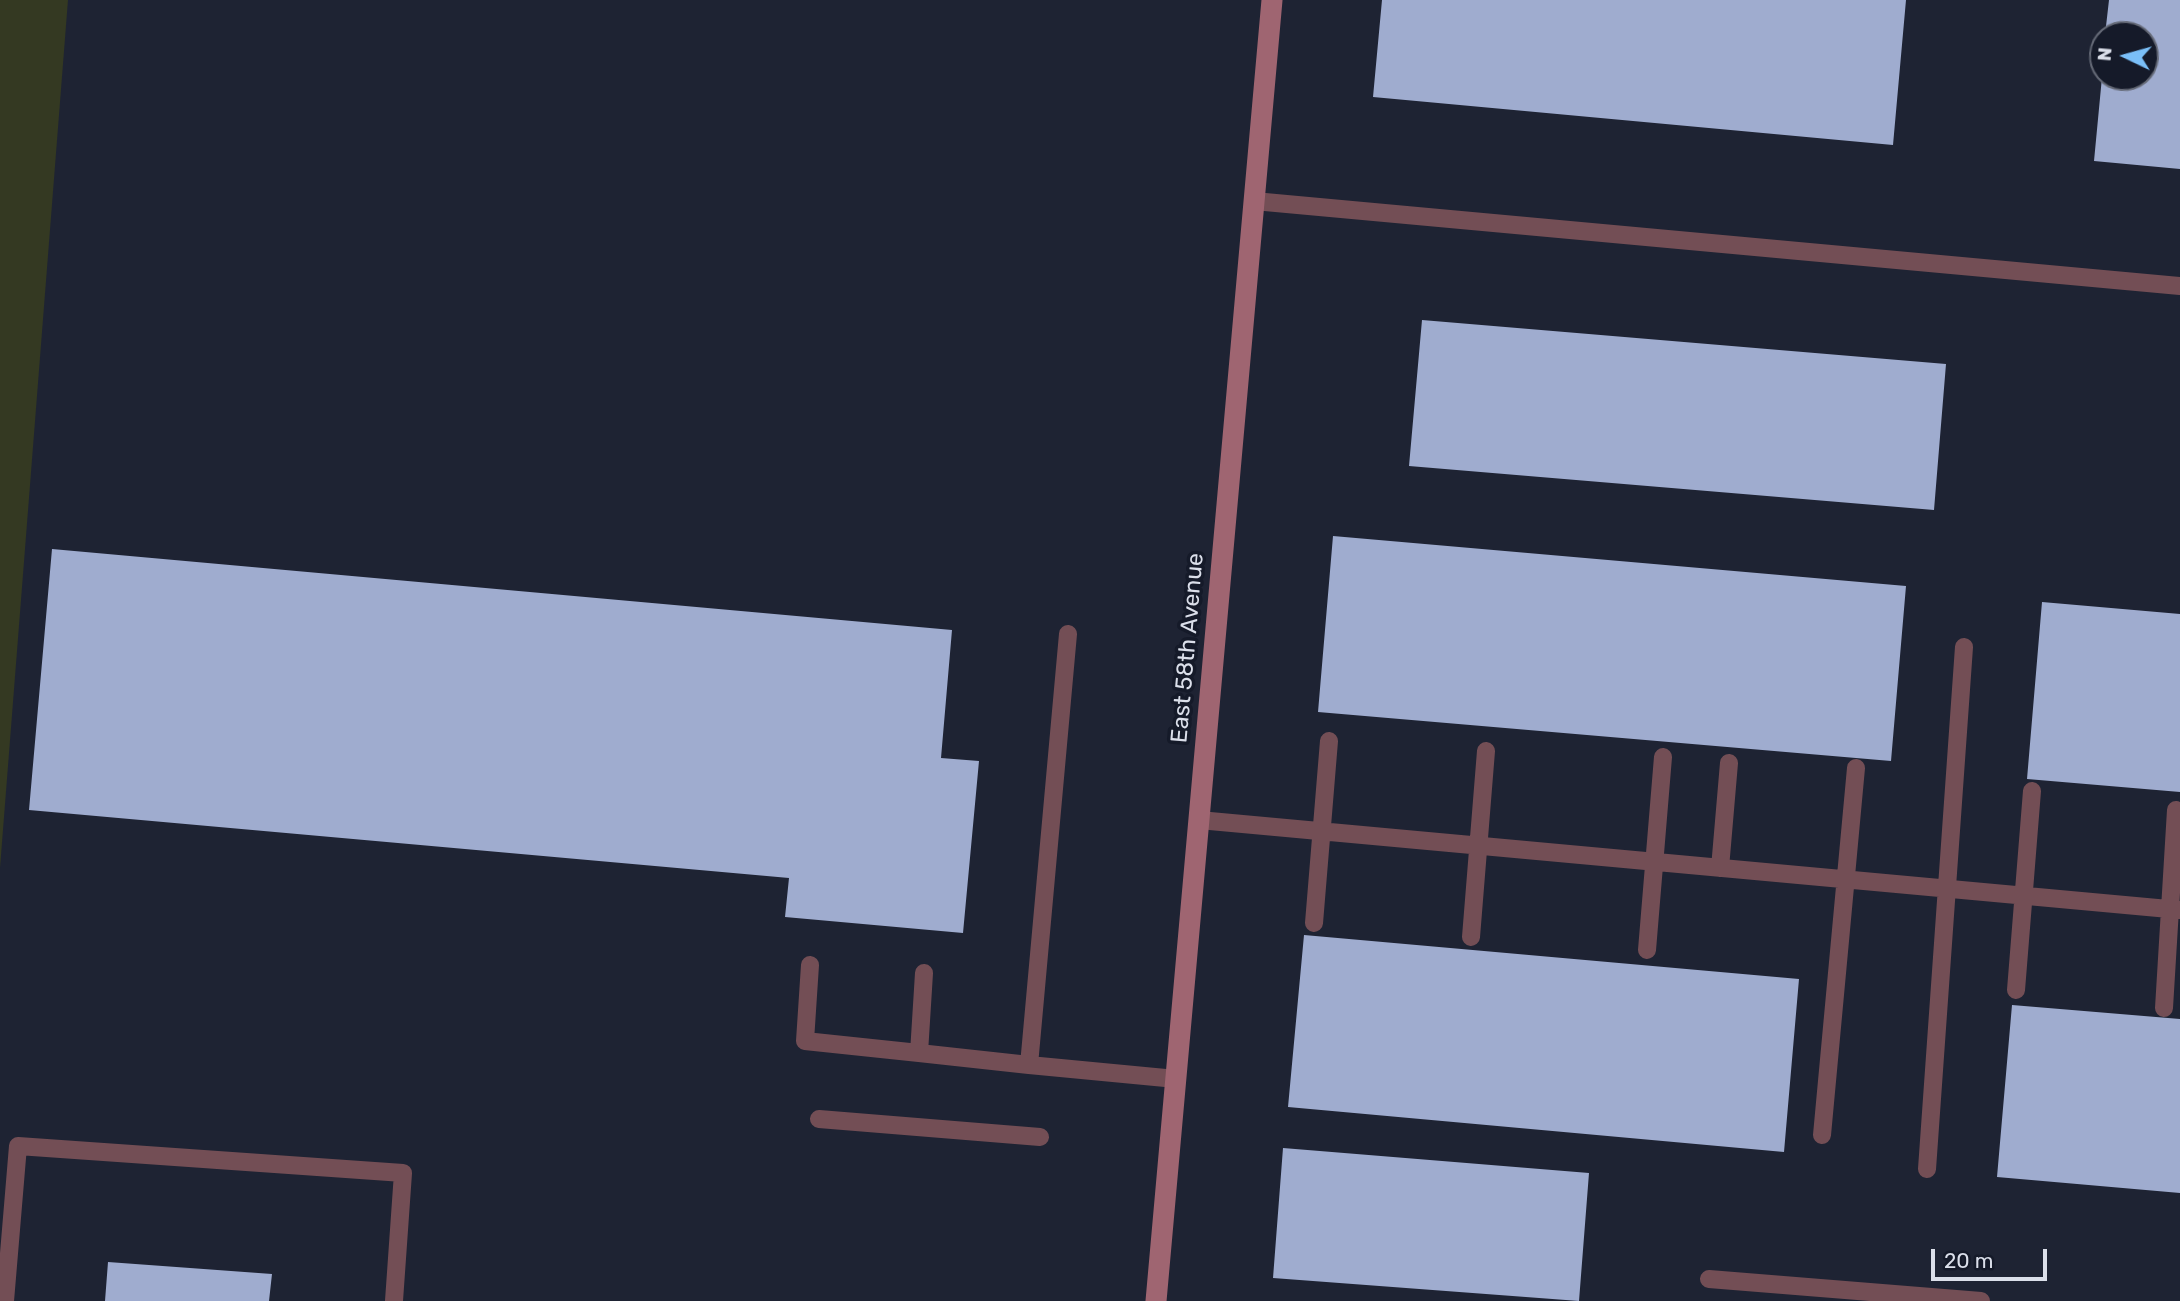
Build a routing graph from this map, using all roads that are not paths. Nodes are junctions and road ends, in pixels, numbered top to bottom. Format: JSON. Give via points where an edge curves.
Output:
{"nodes":[{"id":1,"x":1272,"y":0,"type":"edge"},
{"id":2,"x":1254,"y":201,"type":"junction"},
{"id":3,"x":2180,"y":286,"type":"edge"},
{"id":4,"x":1068,"y":634,"type":"dead end"},
{"id":5,"x":1964,"y":646,"type":"dead end"},
{"id":6,"x":1329,"y":741,"type":"dead end"},
{"id":7,"x":1486,"y":751,"type":"dead end"},
{"id":8,"x":1663,"y":757,"type":"dead end"},
{"id":9,"x":1729,"y":763,"type":"dead end"},
{"id":10,"x":1856,"y":768,"type":"dead end"},
{"id":11,"x":2032,"y":790,"type":"dead end"},
{"id":12,"x":2176,"y":810,"type":"dead end"},
{"id":13,"x":1199,"y":820,"type":"junction"},
{"id":14,"x":1322,"y":831,"type":"junction"},
{"id":15,"x":1479,"y":845,"type":"junction"},
{"id":16,"x":1654,"y":862,"type":"junction"},
{"id":17,"x":1720,"y":867,"type":"junction"},
{"id":18,"x":1847,"y":879,"type":"junction"},
{"id":19,"x":1946,"y":888,"type":"junction"},
{"id":20,"x":2022,"y":895,"type":"junction"},
{"id":21,"x":2176,"y":909,"type":"edge"},
{"id":22,"x":1314,"y":923,"type":"dead end"},
{"id":23,"x":1471,"y":937,"type":"dead end"},
{"id":24,"x":1647,"y":950,"type":"dead end"},
{"id":25,"x":810,"y":965,"type":"dead end"},
{"id":26,"x":924,"y":973,"type":"dead end"},
{"id":27,"x":2016,"y":990,"type":"dead end"},
{"id":28,"x":2164,"y":1008,"type":"dead end"},
{"id":29,"x":919,"y":1053,"type":"junction"},
{"id":30,"x":1029,"y":1065,"type":"junction"},
{"id":31,"x":1175,"y":1079,"type":"junction"},
{"id":32,"x":819,"y":1119,"type":"dead end"},
{"id":33,"x":1822,"y":1135,"type":"dead end"},
{"id":34,"x":1040,"y":1136,"type":"dead end"},
{"id":35,"x":1927,"y":1169,"type":"dead end"},
{"id":36,"x":1709,"y":1279,"type":"dead end"},
{"id":37,"x":5,"y":1301,"type":"edge"},
{"id":38,"x":394,"y":1301,"type":"edge"},
{"id":39,"x":1156,"y":1301,"type":"edge"},
{"id":40,"x":1981,"y":1301,"type":"edge"}],
"edges":[{"from":1,"to":2,"type":"street","name":"East 58th Avenue"},
{"from":2,"to":3,"type":"lane"},
{"from":2,"to":13,"type":"street","name":"East 58th Avenue"},
{"from":4,"to":30,"type":"lane"},
{"from":5,"to":19,"type":"lane"},
{"from":6,"to":14,"type":"lane"},
{"from":7,"to":15,"type":"lane"},
{"from":8,"to":16,"type":"lane"},
{"from":9,"to":17,"type":"lane"},
{"from":10,"to":18,"type":"lane"},
{"from":11,"to":20,"type":"lane"},
{"from":12,"to":21,"type":"lane"},
{"from":13,"to":14,"type":"lane"},
{"from":13,"to":31,"type":"street","name":"East 58th Avenue"},
{"from":14,"to":15,"type":"lane"},
{"from":14,"to":22,"type":"lane"},
{"from":15,"to":16,"type":"lane"},
{"from":15,"to":23,"type":"lane"},
{"from":16,"to":17,"type":"lane"},
{"from":16,"to":24,"type":"lane"},
{"from":17,"to":18,"type":"lane"},
{"from":18,"to":19,"type":"lane"},
{"from":18,"to":33,"type":"lane"},
{"from":19,"to":20,"type":"lane"},
{"from":19,"to":35,"type":"lane"},
{"from":20,"to":21,"type":"lane"},
{"from":20,"to":27,"type":"lane"},
{"from":21,"to":28,"type":"lane"},
{"from":25,"to":29,"type":"lane","via":[[805,1041]]},
{"from":26,"to":29,"type":"lane"},
{"from":29,"to":30,"type":"lane"},
{"from":30,"to":31,"type":"lane"},
{"from":31,"to":39,"type":"street","name":"East 58th Avenue"},
{"from":32,"to":34,"type":"lane"},
{"from":36,"to":40,"type":"lane"},
{"from":37,"to":38,"type":"lane","via":[[18,1146],[403,1173]]}]}
